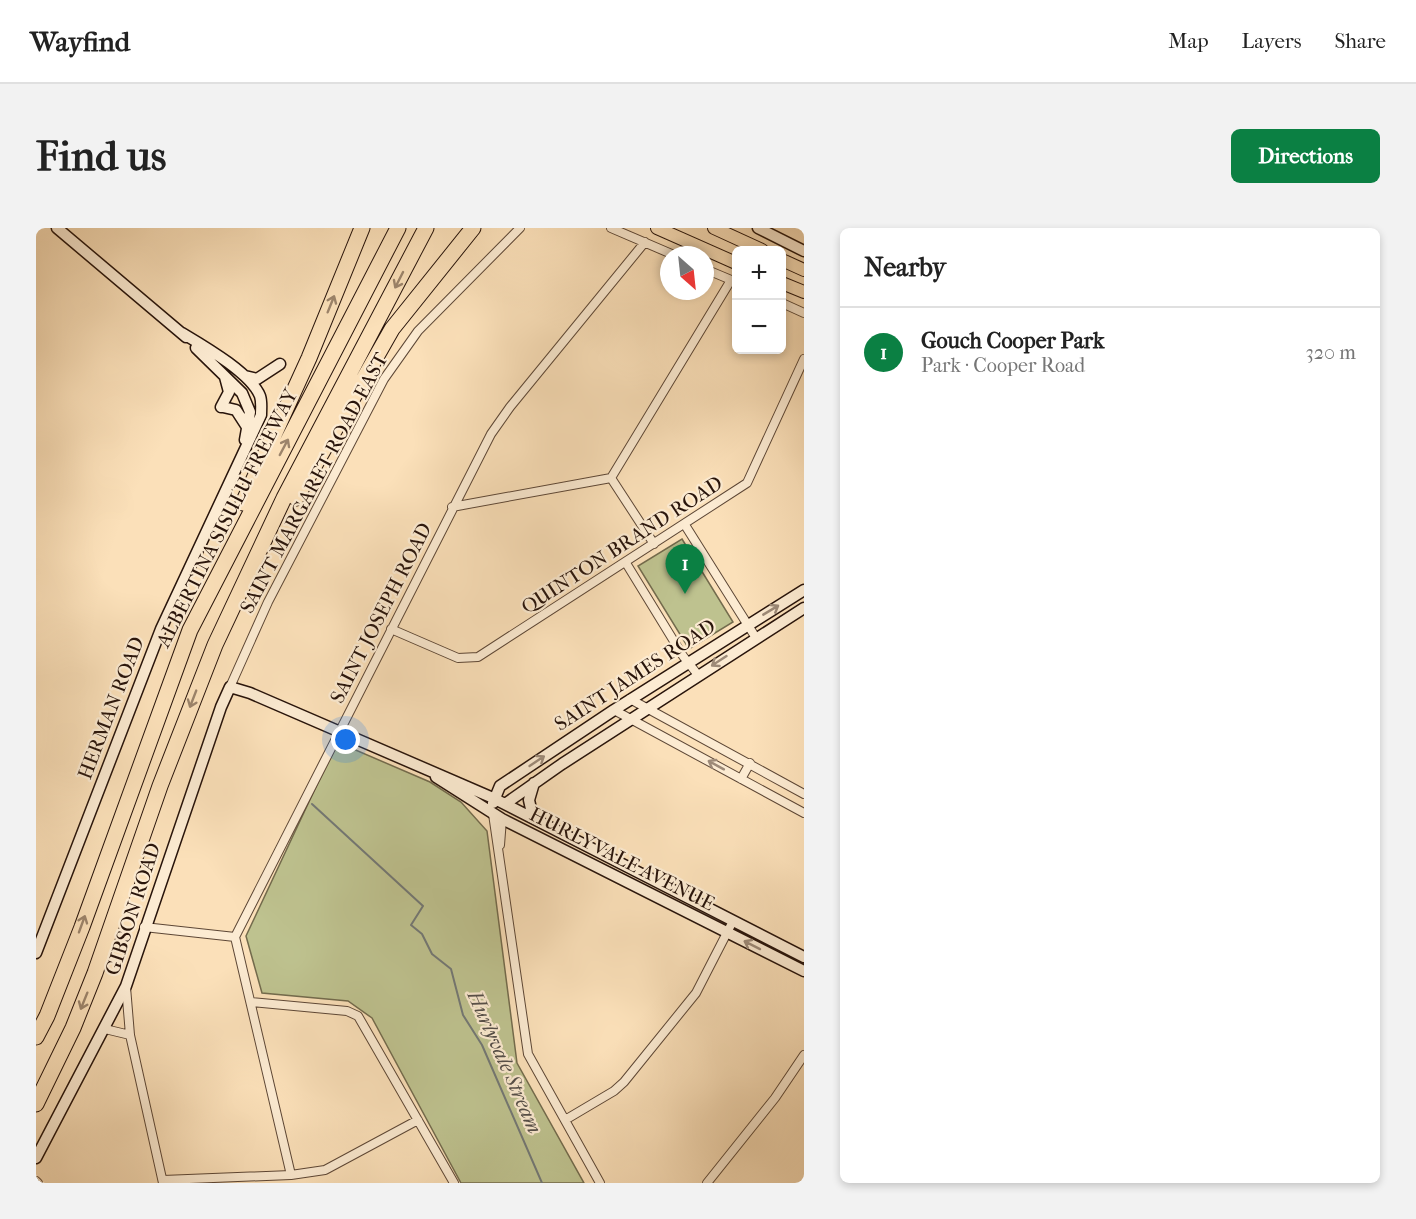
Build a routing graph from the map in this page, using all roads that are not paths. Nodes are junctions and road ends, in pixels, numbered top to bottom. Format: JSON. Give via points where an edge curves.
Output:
{"nodes":[{"id":1,"x":57,"y":228,"type":"edge"},
{"id":2,"x":362,"y":228,"type":"edge"},
{"id":3,"x":398,"y":228,"type":"edge"},
{"id":4,"x":426,"y":228,"type":"edge"},
{"id":5,"x":473,"y":228,"type":"edge"},
{"id":6,"x":520,"y":228,"type":"edge"},
{"id":7,"x":612,"y":228,"type":"edge"},
{"id":8,"x":657,"y":228,"type":"edge"},
{"id":9,"x":714,"y":228,"type":"edge"},
{"id":10,"x":758,"y":228,"type":"edge"},
{"id":11,"x":645,"y":242,"type":"junction"},
{"id":12,"x":753,"y":246,"type":"edge"},
{"id":13,"x":660,"y":249,"type":"edge"},
{"id":14,"x":804,"y":251,"type":"edge"},
{"id":15,"x":732,"y":261,"type":"edge"},
{"id":16,"x":786,"y":262,"type":"edge"},
{"id":17,"x":803,"y":269,"type":"edge"},
{"id":18,"x":714,"y":273,"type":"edge"},
{"id":19,"x":732,"y":280,"type":"edge"},
{"id":20,"x":732,"y":284,"type":"edge"},
{"id":21,"x":786,"y":285,"type":"edge"},
{"id":22,"x":804,"y":292,"type":"edge"},
{"id":23,"x":786,"y":305,"type":"edge"},
{"id":24,"x":804,"y":313,"type":"edge"},
{"id":25,"x":182,"y":333,"type":"junction"},
{"id":26,"x":804,"y":359,"type":"edge"},
{"id":27,"x":280,"y":364,"type":"dead end"},
{"id":28,"x":239,"y":373,"type":"junction"},
{"id":29,"x":225,"y":376,"type":"junction"},
{"id":30,"x":247,"y":427,"type":"junction"},
{"id":31,"x":244,"y":447,"type":"junction"},
{"id":32,"x":611,"y":478,"type":"junction"},
{"id":33,"x":452,"y":507,"type":"junction"},
{"id":34,"x":685,"y":525,"type":"junction"},
{"id":35,"x":654,"y":544,"type":"junction"},
{"id":36,"x":626,"y":563,"type":"junction"},
{"id":37,"x":804,"y":590,"type":"edge"},
{"id":38,"x":804,"y":608,"type":"edge"},
{"id":39,"x":747,"y":625,"type":"junction"},
{"id":40,"x":391,"y":629,"type":"junction"},
{"id":41,"x":190,"y":630,"type":"junction"},
{"id":42,"x":756,"y":638,"type":"junction"},
{"id":43,"x":215,"y":645,"type":"junction"},
{"id":44,"x":689,"y":662,"type":"junction"},
{"id":45,"x":698,"y":675,"type":"junction"},
{"id":46,"x":230,"y":687,"type":"junction"},
{"id":47,"x":630,"y":699,"type":"junction"},
{"id":48,"x":647,"y":708,"type":"junction"},
{"id":49,"x":614,"y":710,"type":"junction"},
{"id":50,"x":630,"y":719,"type":"junction"},
{"id":51,"x":339,"y":731,"type":"junction"},
{"id":52,"x":750,"y":763,"type":"junction"},
{"id":53,"x":428,"y":771,"type":"junction"},
{"id":54,"x":741,"y":779,"type":"junction"},
{"id":55,"x":534,"y":783,"type":"junction"},
{"id":56,"x":500,"y":786,"type":"junction"},
{"id":57,"x":480,"y":792,"type":"junction"},
{"id":58,"x":804,"y":794,"type":"edge"},
{"id":59,"x":493,"y":798,"type":"junction"},
{"id":60,"x":505,"y":804,"type":"junction"},
{"id":61,"x":804,"y":813,"type":"edge"},
{"id":62,"x":498,"y":816,"type":"junction"},
{"id":63,"x":533,"y":818,"type":"junction"},
{"id":64,"x":733,"y":921,"type":"junction"},
{"id":65,"x":144,"y":927,"type":"junction"},
{"id":66,"x":727,"y":932,"type":"junction"},
{"id":67,"x":235,"y":937,"type":"junction"},
{"id":68,"x":36,"y":953,"type":"edge"},
{"id":69,"x":804,"y":957,"type":"edge"},
{"id":70,"x":804,"y":971,"type":"edge"},
{"id":71,"x":126,"y":986,"type":"junction"},
{"id":72,"x":251,"y":1002,"type":"junction"},
{"id":73,"x":105,"y":1029,"type":"junction"},
{"id":74,"x":130,"y":1035,"type":"junction"},
{"id":75,"x":36,"y":1037,"type":"edge"},
{"id":76,"x":804,"y":1055,"type":"edge"},
{"id":77,"x":36,"y":1104,"type":"edge"},
{"id":78,"x":418,"y":1119,"type":"junction"},
{"id":79,"x":565,"y":1120,"type":"junction"},
{"id":80,"x":36,"y":1158,"type":"edge"},
{"id":81,"x":291,"y":1174,"type":"junction"},
{"id":82,"x":163,"y":1182,"type":"edge"},
{"id":83,"x":454,"y":1183,"type":"edge"},
{"id":84,"x":600,"y":1183,"type":"edge"},
{"id":85,"x":707,"y":1183,"type":"edge"}],
"edges":[{"from":1,"to":25,"type":"street","name":"HERMAN ROAD"},
{"from":41,"to":2,"type":"highway","one_way":true},
{"from":41,"to":3,"type":"highway","name":"ALBERTINA SISULU FREEWAY","one_way":true},
{"from":4,"to":43,"type":"highway","one_way":true,"via":[[284,498]]},
{"from":5,"to":43,"type":"highway","via":[[377,352]]},
{"from":6,"to":46,"type":"street","name":"SAINT MARGARET ROAD EAST","via":[[418,331],[384,379],[268,602]]},
{"from":7,"to":11,"type":"street"},
{"from":8,"to":15,"type":"main road"},
{"from":9,"to":12,"type":"main road"},
{"from":10,"to":14,"type":"street"},
{"from":11,"to":13,"type":"street"},
{"from":11,"to":33,"type":"street","name":"SAINT JOSEPH ROAD","via":[[501,418]]},
{"from":16,"to":17,"type":"main road"},
{"from":18,"to":19,"type":"street"},
{"from":20,"to":32,"type":"street"},
{"from":21,"to":22,"type":"main road"},
{"from":23,"to":24,"type":"street"},
{"from":25,"to":28,"type":"street","name":"HERMAN ROAD"},
{"from":25,"to":29,"type":"street","name":"HERMAN ROAD"},
{"from":26,"to":34,"type":"street","name":"QUINTON BRAND ROAD","via":[[747,483]]},
{"from":27,"to":28,"type":"street","via":[[257,379]]},
{"from":28,"to":31,"type":"street","name":"HERMAN ROAD","via":[[255,388],[262,405],[256,429]]},
{"from":29,"to":30,"type":"street","name":"HERMAN ROAD","via":[[246,400],[250,412]]},
{"from":29,"to":30,"type":"street","via":[[229,392],[222,407],[236,410]]},
{"from":30,"to":31,"type":"street","name":"HERMAN ROAD"},
{"from":31,"to":68,"type":"street","name":"HERMAN ROAD","via":[[161,628]]},
{"from":32,"to":33,"type":"street"},
{"from":32,"to":35,"type":"street"},
{"from":33,"to":40,"type":"street","name":"SAINT JOSEPH ROAD"},
{"from":34,"to":35,"type":"street","name":"QUINTON BRAND ROAD"},
{"from":34,"to":39,"type":"street"},
{"from":35,"to":36,"type":"street","name":"QUINTON BRAND ROAD"},
{"from":36,"to":40,"type":"street","name":"QUINTON BRAND ROAD","via":[[478,657],[458,658]]},
{"from":36,"to":44,"type":"street"},
{"from":39,"to":37,"type":"street","name":"SAINT JAMES ROAD","one_way":true},
{"from":38,"to":42,"type":"street","name":"SAINT JAMES ROAD"},
{"from":39,"to":42,"type":"street"},
{"from":39,"to":44,"type":"street","name":"SAINT JAMES ROAD"},
{"from":40,"to":51,"type":"street","name":"SAINT JOSEPH ROAD"},
{"from":75,"to":41,"type":"highway","name":"ALBERTINA SISULU FREEWAY","one_way":true,"via":[[82,927]]},
{"from":42,"to":45,"type":"street","name":"SAINT JAMES ROAD","one_way":true},
{"from":43,"to":77,"type":"highway","one_way":true,"via":[[160,786],[95,973]]},
{"from":44,"to":45,"type":"street"},
{"from":44,"to":47,"type":"street","name":"SAINT JAMES ROAD"},
{"from":45,"to":48,"type":"street","name":"SAINT JAMES ROAD"},
{"from":46,"to":51,"type":"street","name":"HURLYVALE AVENUE"},
{"from":46,"to":65,"type":"street","name":"GIBSON ROAD"},
{"from":47,"to":48,"type":"street"},
{"from":47,"to":49,"type":"street","name":"SAINT JAMES ROAD"},
{"from":48,"to":50,"type":"street","name":"SAINT JAMES ROAD"},
{"from":48,"to":52,"type":"street"},
{"from":49,"to":50,"type":"street"},
{"from":56,"to":49,"type":"street","name":"SAINT JAMES ROAD","one_way":true},
{"from":54,"to":50,"type":"street","one_way":true},
{"from":50,"to":55,"type":"street","name":"SAINT JAMES ROAD"},
{"from":51,"to":53,"type":"street","name":"HURLYVALE AVENUE"},
{"from":51,"to":67,"type":"street","name":"SAINT JOSEPH ROAD"},
{"from":52,"to":54,"type":"street"},
{"from":52,"to":58,"type":"street"},
{"from":53,"to":57,"type":"street","name":"HURLYVALE AVENUE"},
{"from":53,"to":62,"type":"street","name":"HURLYVALE AVENUE"},
{"from":54,"to":61,"type":"street"},
{"from":55,"to":60,"type":"street","name":"SAINT JAMES ROAD"},
{"from":55,"to":63,"type":"street","via":[[529,800]]},
{"from":56,"to":57,"type":"street"},
{"from":56,"to":59,"type":"street","name":"SAINT JAMES ROAD"},
{"from":57,"to":59,"type":"street","name":"HURLYVALE AVENUE"},
{"from":59,"to":60,"type":"street","name":"HURLYVALE AVENUE"},
{"from":59,"to":62,"type":"street"},
{"from":60,"to":62,"type":"street"},
{"from":60,"to":63,"type":"street","name":"HURLYVALE AVENUE"},
{"from":62,"to":66,"type":"street","name":"HURLYVALE AVENUE"},
{"from":62,"to":79,"type":"street","via":[[499,855],[526,1044]]},
{"from":63,"to":64,"type":"street","name":"HURLYVALE AVENUE"},
{"from":64,"to":66,"type":"street"},
{"from":64,"to":69,"type":"street","name":"HURLYVALE AVENUE"},
{"from":65,"to":67,"type":"street"},
{"from":65,"to":71,"type":"street","name":"GIBSON ROAD"},
{"from":70,"to":66,"type":"street","name":"HURLYVALE AVENUE","one_way":true},
{"from":66,"to":79,"type":"street","via":[[696,993],[624,1082]]},
{"from":67,"to":72,"type":"street"},
{"from":71,"to":73,"type":"street"},
{"from":71,"to":74,"type":"street","name":"GIBSON ROAD"},
{"from":72,"to":78,"type":"street","via":[[346,1011],[358,1016]]},
{"from":72,"to":81,"type":"street"},
{"from":73,"to":74,"type":"street"},
{"from":73,"to":80,"type":"street"},
{"from":74,"to":82,"type":"street","name":"GIBSON ROAD"},
{"from":76,"to":85,"type":"street"},
{"from":78,"to":81,"type":"street","via":[[335,1166]]},
{"from":78,"to":83,"type":"street"},
{"from":79,"to":84,"type":"street"},
{"from":81,"to":82,"type":"street"}]}
